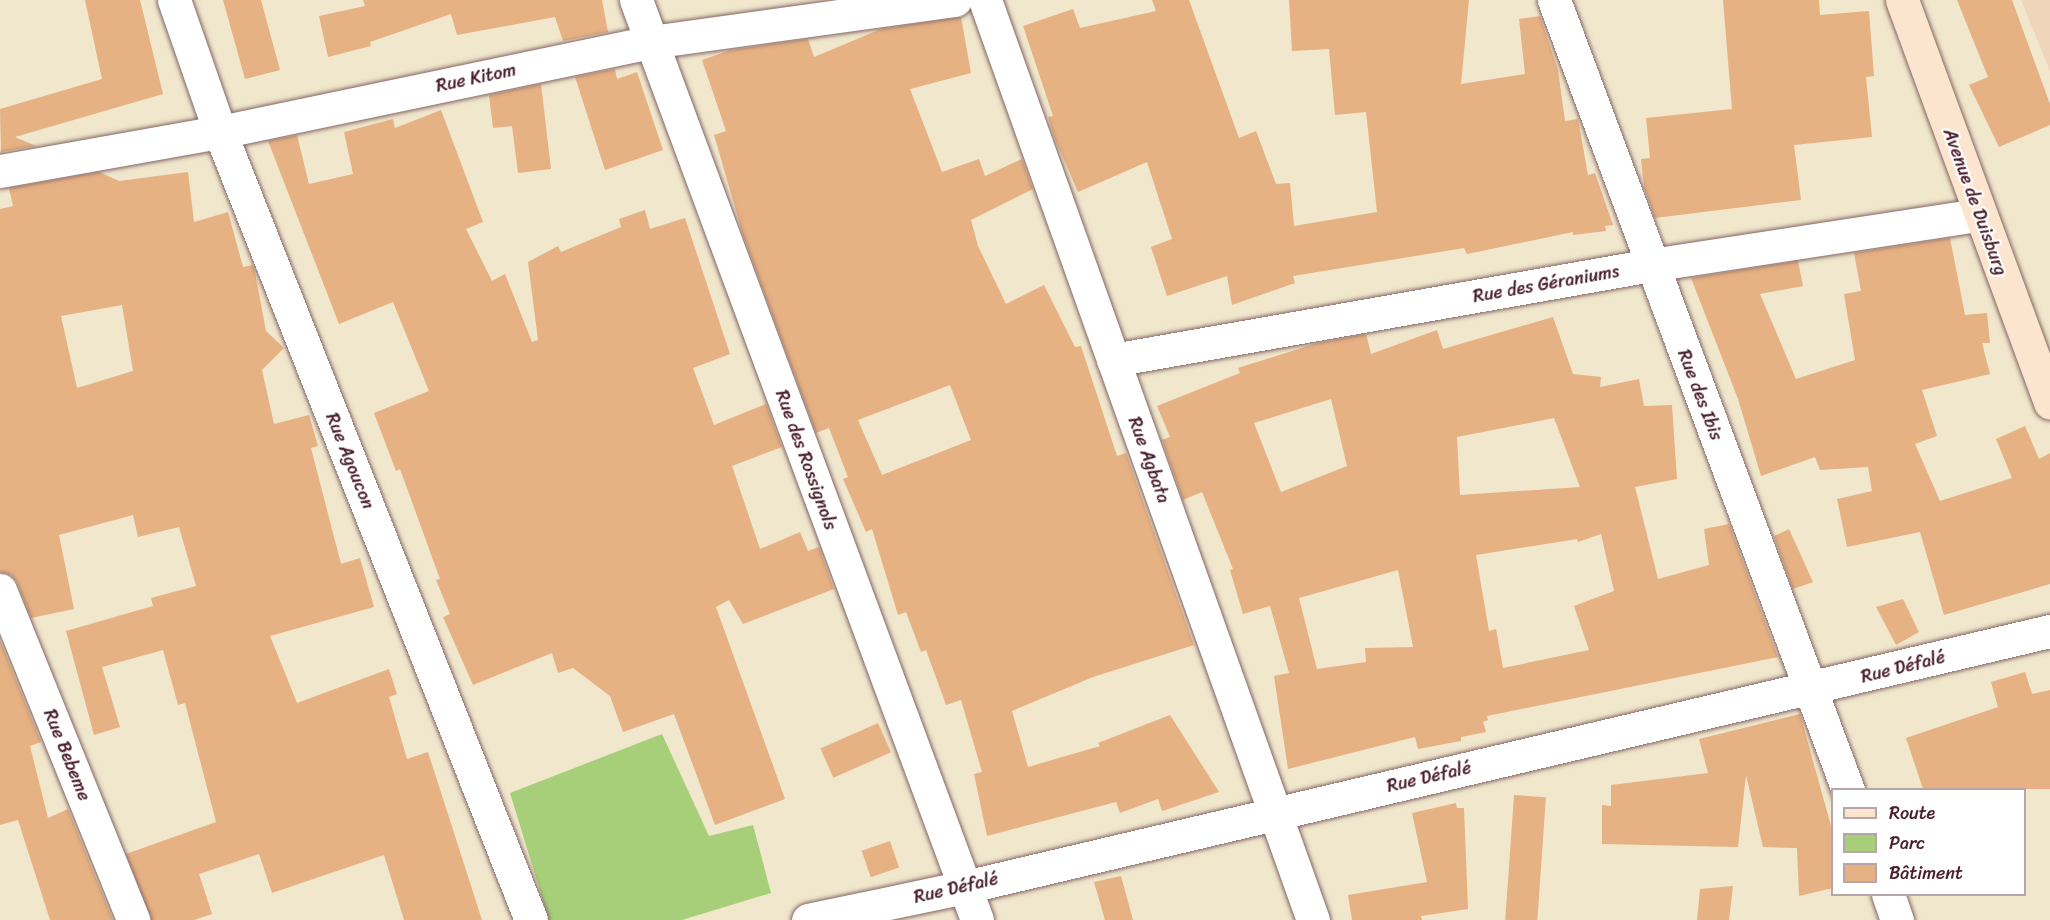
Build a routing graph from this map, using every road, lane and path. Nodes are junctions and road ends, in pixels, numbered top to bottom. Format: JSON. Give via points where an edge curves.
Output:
{"nodes":[{"id":1,"x":174,"y":0,"type":"edge"},
{"id":2,"x":636,"y":0,"type":"edge"},
{"id":3,"x":955,"y":0,"type":"edge"},
{"id":4,"x":985,"y":0,"type":"edge"},
{"id":5,"x":1554,"y":0,"type":"edge"},
{"id":6,"x":1902,"y":0,"type":"edge"},
{"id":7,"x":651,"y":42,"type":"junction"},
{"id":8,"x":220,"y":132,"type":"junction"},
{"id":9,"x":0,"y":171,"type":"edge"},
{"id":10,"x":1979,"y":215,"type":"junction"},
{"id":11,"x":1651,"y":266,"type":"junction"},
{"id":12,"x":1113,"y":360,"type":"junction"},
{"id":13,"x":2050,"y":403,"type":"edge"},
{"id":14,"x":0,"y":590,"type":"edge"},
{"id":15,"x":2050,"y":631,"type":"edge"},
{"id":16,"x":1810,"y":690,"type":"junction"},
{"id":17,"x":1848,"y":788,"type":"edge"},
{"id":18,"x":1274,"y":813,"type":"junction"},
{"id":19,"x":965,"y":887,"type":"junction"},
{"id":20,"x":1889,"y":896,"type":"edge"},
{"id":21,"x":133,"y":920,"type":"edge"},
{"id":22,"x":531,"y":920,"type":"edge"},
{"id":23,"x":808,"y":920,"type":"edge"},
{"id":24,"x":977,"y":920,"type":"edge"},
{"id":25,"x":1313,"y":920,"type":"edge"},
{"id":26,"x":1897,"y":920,"type":"edge"}],
"edges":[{"from":1,"to":8,"type":"street","name":"Rue Agoucon"},
{"from":2,"to":7,"type":"street","name":"Rue des Rossignols"},
{"from":3,"to":7,"type":"street","name":"Rue Kitom"},
{"from":4,"to":12,"type":"street","name":"Rue Agbata"},
{"from":5,"to":11,"type":"street","name":"Rue des Ibis"},
{"from":6,"to":10,"type":"street","name":"Avenue de Duisburg"},
{"from":7,"to":8,"type":"street","name":"Rue Kitom"},
{"from":7,"to":19,"type":"street","name":"Rue des Rossignols"},
{"from":8,"to":9,"type":"street","name":"Rue Kitom"},
{"from":8,"to":22,"type":"street","name":"Rue Agoucon"},
{"from":10,"to":11,"type":"street","name":"Rue des Géraniums"},
{"from":10,"to":13,"type":"street","name":"Avenue de Duisburg"},
{"from":11,"to":12,"type":"street","name":"Rue des Géraniums"},
{"from":11,"to":16,"type":"street","name":"Rue des Ibis"},
{"from":12,"to":18,"type":"street","name":"Rue Agbata"},
{"from":14,"to":21,"type":"street","name":"Rue Bebeme"},
{"from":15,"to":16,"type":"street","name":"Rue Défalé"},
{"from":16,"to":17,"type":"street","name":"Rue des Ibis"},
{"from":16,"to":18,"type":"street","name":"Rue Défalé"},
{"from":18,"to":19,"type":"street","name":"Rue Défalé"},
{"from":18,"to":25,"type":"street","name":"Rue Agbata"},
{"from":19,"to":23,"type":"street","name":"Rue Défalé"},
{"from":19,"to":24,"type":"street","name":"Rue des Rossignols"},
{"from":20,"to":26,"type":"street"}]}
